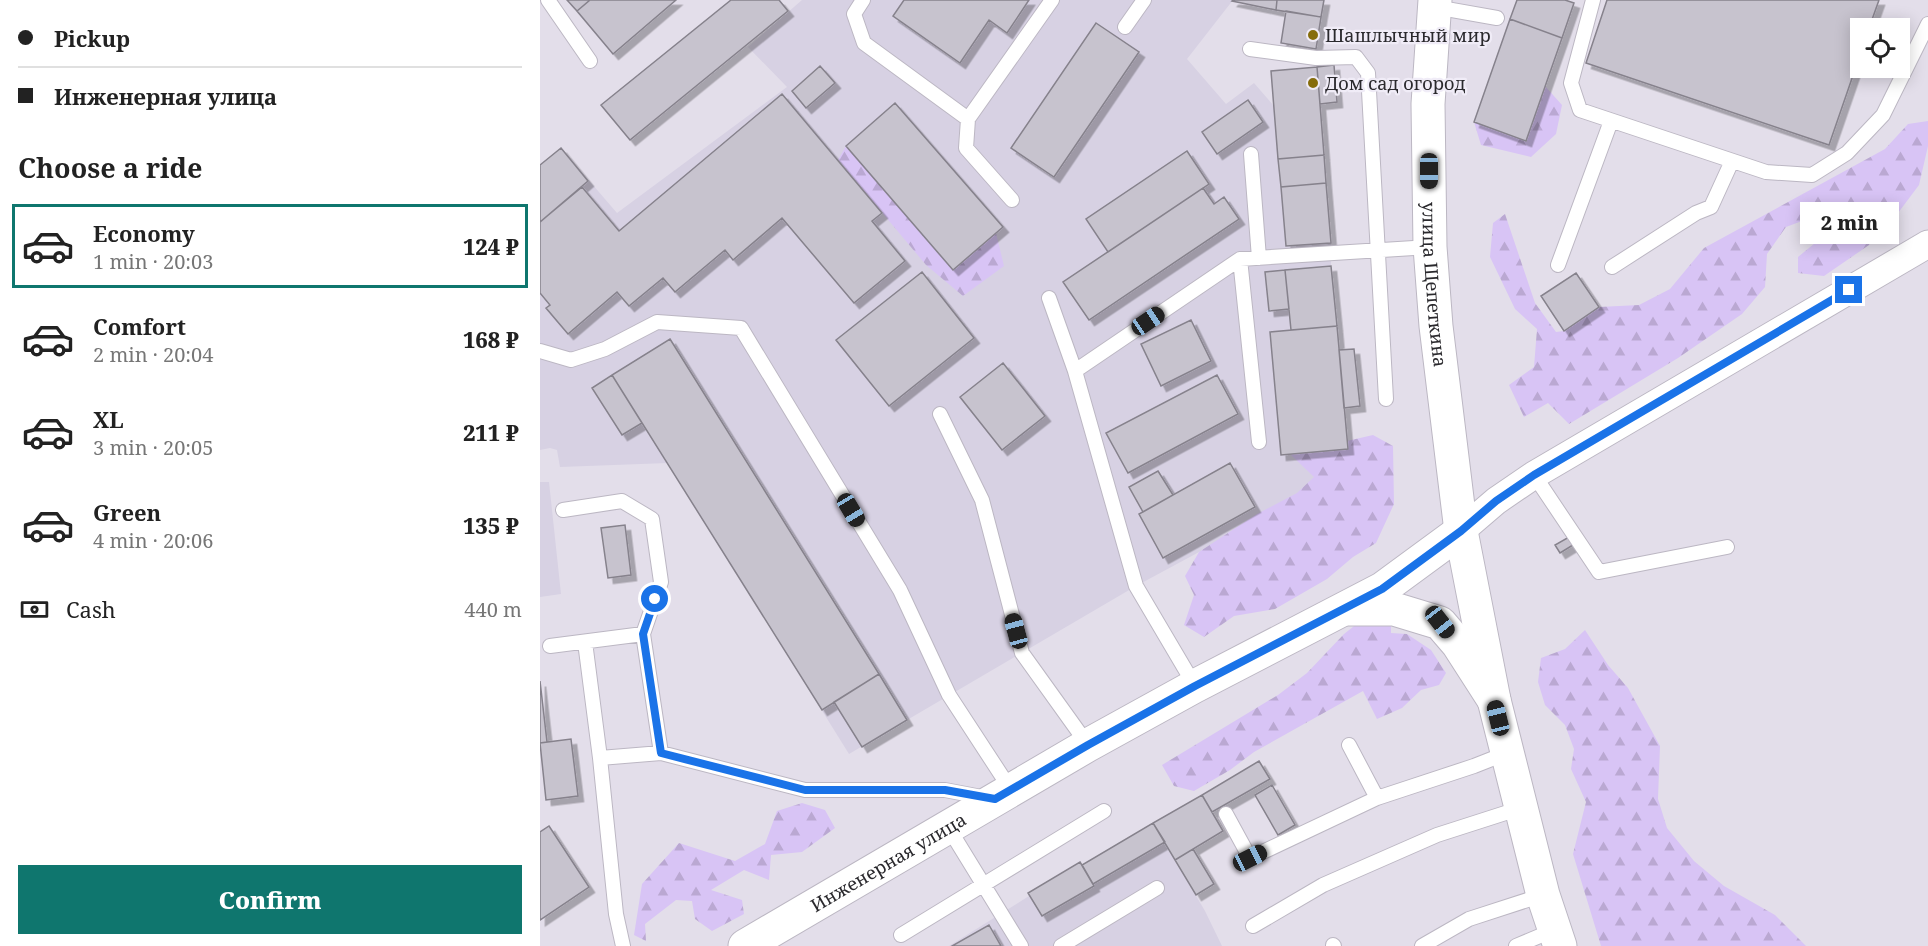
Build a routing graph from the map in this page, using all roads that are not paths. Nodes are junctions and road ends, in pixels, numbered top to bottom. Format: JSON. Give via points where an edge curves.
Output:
{"nodes":[{"id":1,"x":548,"y":0,"type":"edge"},
{"id":2,"x":863,"y":0,"type":"edge"},
{"id":3,"x":1052,"y":0,"type":"edge"},
{"id":4,"x":1144,"y":0,"type":"edge"},
{"id":5,"x":1593,"y":0,"type":"edge"},
{"id":6,"x":1435,"y":4,"type":"edge"},
{"id":7,"x":1497,"y":18,"type":"dead end"},
{"id":8,"x":1928,"y":24,"type":"edge"},
{"id":9,"x":1125,"y":27,"type":"dead end"},
{"id":10,"x":1250,"y":49,"type":"dead end"},
{"id":11,"x":590,"y":61,"type":"dead end"},
{"id":12,"x":968,"y":119,"type":"junction"},
{"id":13,"x":1611,"y":120,"type":"junction"},
{"id":14,"x":1251,"y":154,"type":"dead end"},
{"id":15,"x":1732,"y":161,"type":"junction"},
{"id":16,"x":1011,"y":200,"type":"dead end"},
{"id":17,"x":1928,"y":244,"type":"edge"},
{"id":18,"x":1430,"y":247,"type":"junction"},
{"id":19,"x":1378,"y":251,"type":"junction"},
{"id":20,"x":1258,"y":258,"type":"junction"},
{"id":21,"x":1240,"y":259,"type":"junction"},
{"id":22,"x":1558,"y":266,"type":"dead end"},
{"id":23,"x":1612,"y":267,"type":"dead end"},
{"id":24,"x":1049,"y":298,"type":"dead end"},
{"id":25,"x":540,"y":351,"type":"edge"},
{"id":26,"x":1075,"y":371,"type":"junction"},
{"id":27,"x":1386,"y":399,"type":"dead end"},
{"id":28,"x":940,"y":414,"type":"dead end"},
{"id":29,"x":1259,"y":442,"type":"dead end"},
{"id":30,"x":1534,"y":475,"type":"junction"},
{"id":31,"x":563,"y":510,"type":"dead end"},
{"id":32,"x":1461,"y":531,"type":"junction"},
{"id":33,"x":1727,"y":547,"type":"dead end"},
{"id":34,"x":1344,"y":609,"type":"junction"},
{"id":35,"x":643,"y":634,"type":"junction"},
{"id":36,"x":585,"y":642,"type":"junction"},
{"id":37,"x":550,"y":646,"type":"dead end"},
{"id":38,"x":1195,"y":686,"type":"junction"},
{"id":39,"x":1494,"y":700,"type":"junction"},
{"id":40,"x":1088,"y":745,"type":"junction"},
{"id":41,"x":1349,"y":745,"type":"dead end"},
{"id":42,"x":661,"y":753,"type":"junction"},
{"id":43,"x":1507,"y":753,"type":"junction"},
{"id":44,"x":600,"y":758,"type":"junction"},
{"id":45,"x":1003,"y":795,"type":"junction"},
{"id":46,"x":1377,"y":798,"type":"junction"},
{"id":47,"x":1521,"y":808,"type":"junction"},
{"id":48,"x":1104,"y":811,"type":"dead end"},
{"id":49,"x":1226,"y":814,"type":"dead end"},
{"id":50,"x":948,"y":827,"type":"junction"},
{"id":51,"x":983,"y":883,"type":"junction"},
{"id":52,"x":1157,"y":888,"type":"dead end"},
{"id":53,"x":1543,"y":895,"type":"junction"},
{"id":54,"x":1253,"y":926,"type":"dead end"},
{"id":55,"x":901,"y":934,"type":"dead end"},
{"id":56,"x":1557,"y":938,"type":"edge"},
{"id":57,"x":623,"y":946,"type":"edge"},
{"id":58,"x":745,"y":946,"type":"edge"},
{"id":59,"x":1021,"y":946,"type":"edge"},
{"id":60,"x":1061,"y":946,"type":"edge"},
{"id":61,"x":1422,"y":946,"type":"edge"},
{"id":62,"x":1516,"y":946,"type":"edge"}],
"edges":[{"from":1,"to":11,"type":"lane"},
{"from":2,"to":12,"type":"lane","via":[[854,15],[864,44]]},
{"from":3,"to":12,"type":"lane"},
{"from":4,"to":9,"type":"lane"},
{"from":5,"to":13,"type":"lane","via":[[1571,83],[1580,110]]},
{"from":6,"to":7,"type":"lane"},
{"from":6,"to":18,"type":"street","name":"улица Щепеткина","via":[[1428,104]]},
{"from":8,"to":15,"type":"lane","via":[[1883,115],[1847,153],[1812,175],[1766,172]]},
{"from":10,"to":19,"type":"lane","via":[[1316,58],[1356,57],[1368,73]]},
{"from":12,"to":16,"type":"lane","via":[[966,148]]},
{"from":13,"to":15,"type":"lane"},
{"from":13,"to":22,"type":"lane"},
{"from":14,"to":20,"type":"lane"},
{"from":15,"to":23,"type":"lane","via":[[1711,207]]},
{"from":17,"to":30,"type":"street","name":"Инженерная улица"},
{"from":18,"to":19,"type":"lane"},
{"from":18,"to":32,"type":"street","name":"улица Щепеткина"},
{"from":19,"to":20,"type":"lane"},
{"from":19,"to":27,"type":"lane"},
{"from":20,"to":21,"type":"lane"},
{"from":21,"to":26,"type":"lane"},
{"from":21,"to":29,"type":"lane"},
{"from":24,"to":26,"type":"lane"},
{"from":25,"to":45,"type":"lane","via":[[571,360],[604,349],[657,322],[741,328],[900,590],[949,695]]},
{"from":26,"to":38,"type":"lane","via":[[1136,586]]},
{"from":28,"to":40,"type":"lane","via":[[982,501],[1022,653]]},
{"from":30,"to":32,"type":"street","name":"Инженерная улица"},
{"from":30,"to":33,"type":"lane","via":[[1599,572]]},
{"from":31,"to":35,"type":"lane","via":[[622,501],[651,519],[661,582]]},
{"from":32,"to":34,"type":"street","name":"Инженерная улица","via":[[1382,589]]},
{"from":32,"to":39,"type":"street","name":"улица Щепеткина"},
{"from":34,"to":38,"type":"street","name":"Инженерная улица"},
{"from":34,"to":39,"type":"street","via":[[1394,609],[1440,622]]},
{"from":35,"to":36,"type":"lane"},
{"from":35,"to":42,"type":"lane"},
{"from":36,"to":37,"type":"lane"},
{"from":36,"to":44,"type":"lane"},
{"from":38,"to":40,"type":"street","name":"Инженерная улица"},
{"from":39,"to":43,"type":"street","name":"улица Щепеткина"},
{"from":40,"to":45,"type":"street","name":"Инженерная улица"},
{"from":41,"to":46,"type":"lane"},
{"from":42,"to":44,"type":"lane"},
{"from":42,"to":45,"type":"lane","via":[[805,790],[945,790]]},
{"from":43,"to":46,"type":"lane"},
{"from":43,"to":47,"type":"street","name":"улица Щепеткина"},
{"from":44,"to":57,"type":"lane","via":[[615,914]]},
{"from":45,"to":50,"type":"street","name":"Инженерная улица"},
{"from":46,"to":49,"type":"lane","via":[[1250,858]]},
{"from":47,"to":53,"type":"street","name":"улица Щепеткина"},
{"from":47,"to":54,"type":"lane","via":[[1437,835],[1323,885]]},
{"from":48,"to":51,"type":"lane"},
{"from":50,"to":51,"type":"lane"},
{"from":50,"to":58,"type":"street","name":"Инженерная улица"},
{"from":51,"to":55,"type":"lane"},
{"from":51,"to":59,"type":"lane"},
{"from":52,"to":60,"type":"lane"},
{"from":53,"to":56,"type":"street","name":"улица Щепеткина"},
{"from":53,"to":61,"type":"lane","via":[[1469,919]]},
{"from":56,"to":62,"type":"lane"}]}
